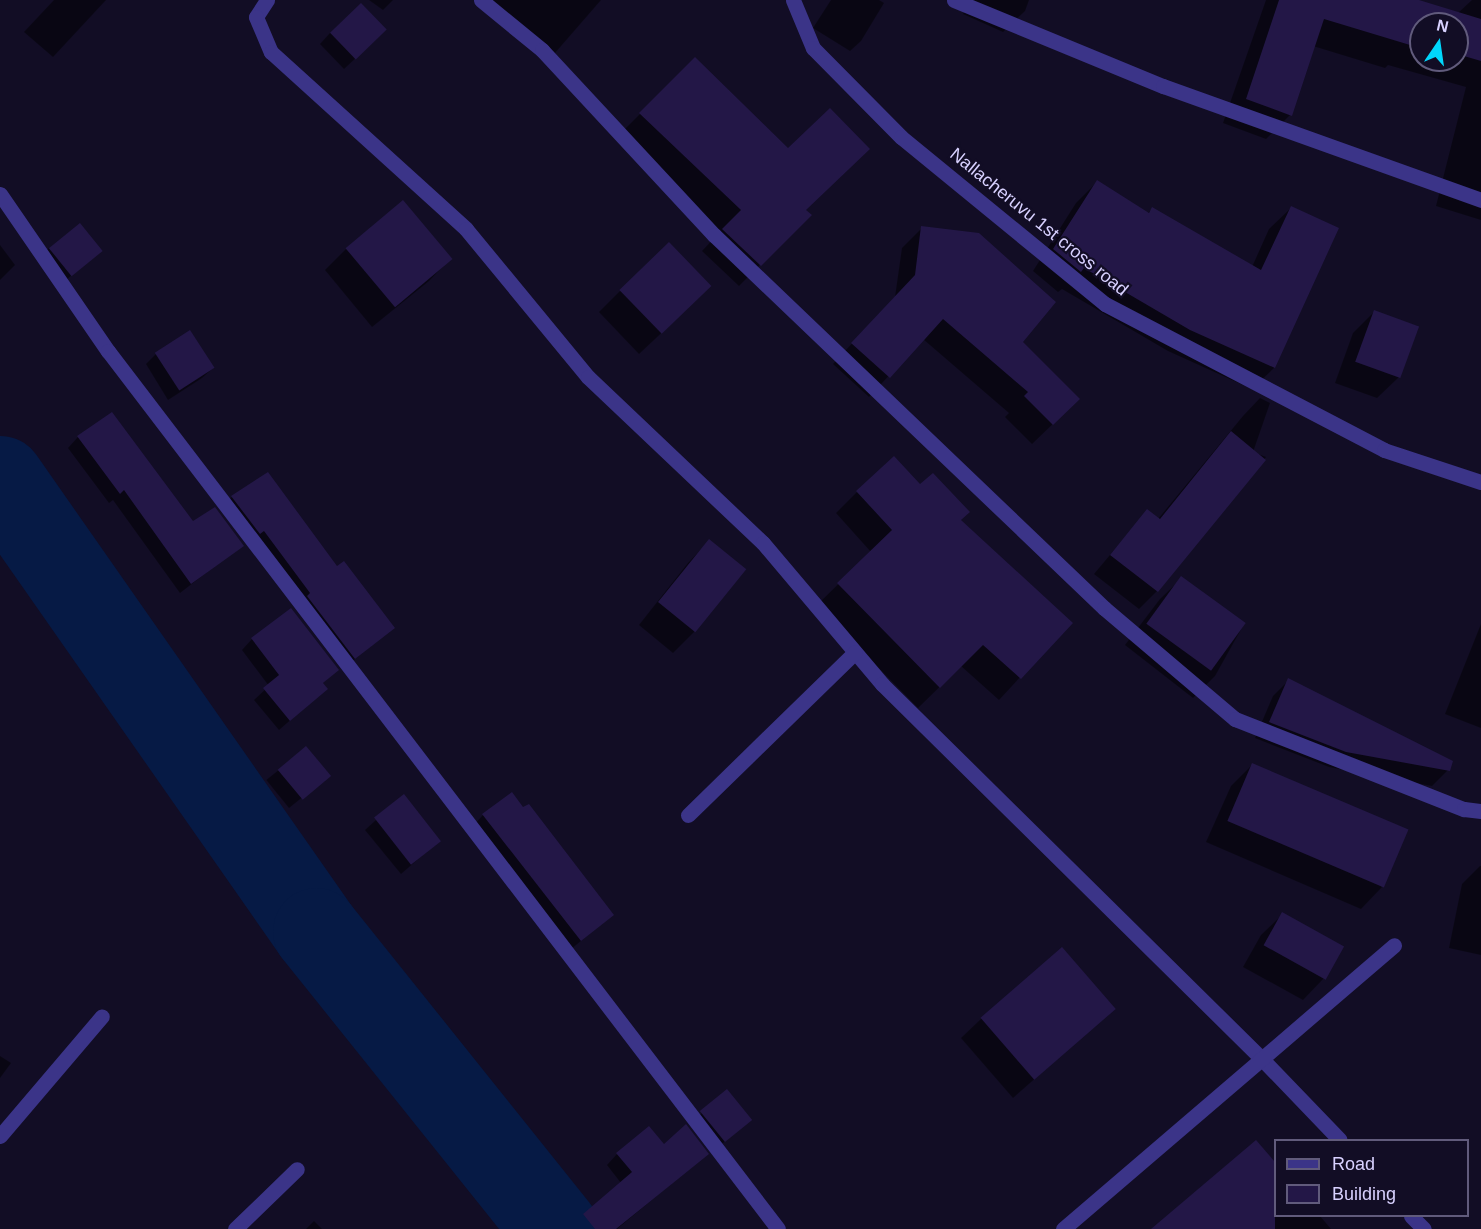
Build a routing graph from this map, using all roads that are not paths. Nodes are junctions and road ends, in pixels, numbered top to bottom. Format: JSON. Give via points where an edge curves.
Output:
{"nodes":[{"id":1,"x":267,"y":0,"type":"edge"},
{"id":2,"x":481,"y":0,"type":"edge"},
{"id":3,"x":793,"y":0,"type":"edge"},
{"id":4,"x":954,"y":0,"type":"edge"},
{"id":5,"x":0,"y":194,"type":"edge"},
{"id":6,"x":1481,"y":200,"type":"edge"},
{"id":7,"x":1481,"y":482,"type":"edge"},
{"id":8,"x":855,"y":652,"type":"junction"},
{"id":9,"x":1481,"y":812,"type":"edge"},
{"id":10,"x":688,"y":815,"type":"dead end"},
{"id":11,"x":1394,"y":945,"type":"dead end"},
{"id":12,"x":102,"y":1016,"type":"dead end"},
{"id":13,"x":1262,"y":1059,"type":"junction"},
{"id":14,"x":0,"y":1136,"type":"edge"},
{"id":15,"x":1339,"y":1139,"type":"edge"},
{"id":16,"x":297,"y":1169,"type":"dead end"},
{"id":17,"x":1414,"y":1217,"type":"edge"},
{"id":18,"x":235,"y":1229,"type":"edge"},
{"id":19,"x":778,"y":1229,"type":"edge"},
{"id":20,"x":1063,"y":1229,"type":"edge"},
{"id":21,"x":1424,"y":1229,"type":"edge"}],
"edges":[{"from":1,"to":8,"type":"street","via":[[256,17],[271,52],[466,229],[588,376],[763,543]]},
{"from":2,"to":9,"type":"street","via":[[542,50],[714,235],[1095,600],[1235,719],[1464,809]]},
{"from":3,"to":7,"type":"street","name":"Nallacheruvu 1st cross road","via":[[813,48],[902,137],[1105,304],[1384,450]]},
{"from":4,"to":6,"type":"street","via":[[1164,86]]},
{"from":5,"to":19,"type":"street","via":[[108,351]]},
{"from":8,"to":10,"type":"street"},
{"from":8,"to":13,"type":"street","via":[[882,684]]},
{"from":11,"to":13,"type":"street"},
{"from":12,"to":14,"type":"street"},
{"from":13,"to":15,"type":"street"},
{"from":13,"to":20,"type":"street"},
{"from":16,"to":18,"type":"street"},
{"from":17,"to":21,"type":"street"}]}
